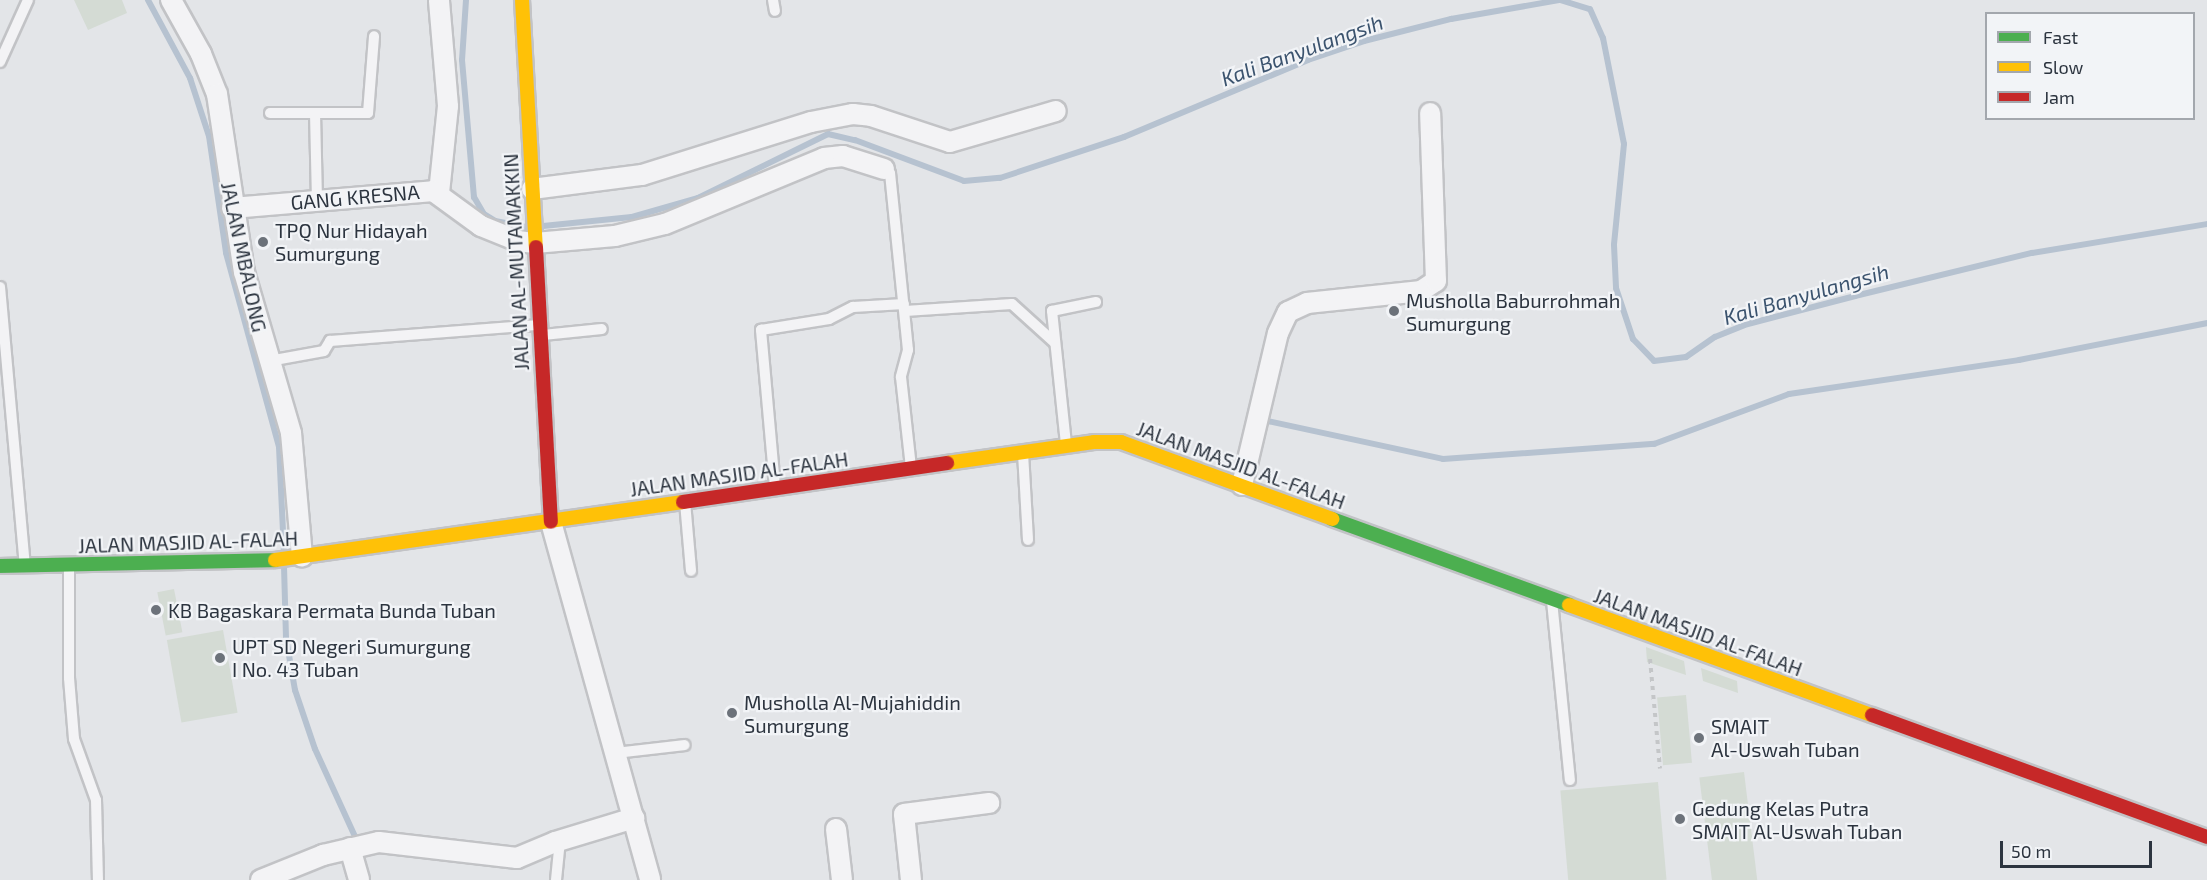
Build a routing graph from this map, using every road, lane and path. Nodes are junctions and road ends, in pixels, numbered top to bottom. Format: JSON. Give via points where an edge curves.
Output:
{"nodes":[{"id":1,"x":28,"y":0,"type":"edge"},
{"id":2,"x":171,"y":0,"type":"edge"},
{"id":3,"x":439,"y":0,"type":"edge"},
{"id":4,"x":522,"y":0,"type":"edge"},
{"id":5,"x":374,"y":36,"type":"dead end"},
{"id":6,"x":0,"y":62,"type":"edge"},
{"id":7,"x":1056,"y":111,"type":"dead end"},
{"id":8,"x":270,"y":113,"type":"dead end"},
{"id":9,"x":315,"y":113,"type":"junction"},
{"id":10,"x":1430,"y":113,"type":"dead end"},
{"id":11,"x":884,"y":169,"type":"joint"},
{"id":12,"x":532,"y":192,"type":"junction"},
{"id":13,"x":439,"y":194,"type":"junction"},
{"id":14,"x":317,"y":200,"type":"junction"},
{"id":15,"x":232,"y":208,"type":"junction"},
{"id":16,"x":535,"y":242,"type":"junction"},
{"id":17,"x":0,"y":287,"type":"edge"},
{"id":18,"x":1096,"y":302,"type":"dead end"},
{"id":19,"x":904,"y":307,"type":"junction"},
{"id":20,"x":602,"y":328,"type":"dead end"},
{"id":21,"x":539,"y":330,"type":"junction"},
{"id":22,"x":1054,"y":342,"type":"junction"},
{"id":23,"x":269,"y":361,"type":"junction"},
{"id":24,"x":1067,"y":446,"type":"junction"},
{"id":25,"x":1023,"y":452,"type":"junction"},
{"id":26,"x":911,"y":468,"type":"junction"},
{"id":27,"x":1242,"y":485,"type":"junction"},
{"id":28,"x":775,"y":489,"type":"junction"},
{"id":29,"x":685,"y":502,"type":"junction"},
{"id":30,"x":551,"y":522,"type":"junction"},
{"id":31,"x":1028,"y":540,"type":"dead end"},
{"id":32,"x":298,"y":558,"type":"junction"},
{"id":33,"x":0,"y":566,"type":"edge"},
{"id":34,"x":25,"y":566,"type":"junction"},
{"id":35,"x":69,"y":566,"type":"junction"},
{"id":36,"x":691,"y":571,"type":"dead end"},
{"id":37,"x":1552,"y":600,"type":"junction"},
{"id":38,"x":1648,"y":635,"type":"junction"},
{"id":39,"x":685,"y":745,"type":"dead end"},
{"id":40,"x":616,"y":753,"type":"junction"},
{"id":41,"x":1660,"y":769,"type":"dead end"},
{"id":42,"x":1570,"y":780,"type":"dead end"},
{"id":43,"x":989,"y":803,"type":"dead end"},
{"id":44,"x":634,"y":818,"type":"junction"},
{"id":45,"x":836,"y":829,"type":"dead end"},
{"id":46,"x":2207,"y":837,"type":"edge"},
{"id":47,"x":560,"y":840,"type":"junction"},
{"id":48,"x":357,"y":846,"type":"junction"},
{"id":49,"x":98,"y":880,"type":"edge"},
{"id":50,"x":261,"y":880,"type":"edge"},
{"id":51,"x":359,"y":880,"type":"edge"},
{"id":52,"x":556,"y":880,"type":"edge"},
{"id":53,"x":650,"y":880,"type":"edge"},
{"id":54,"x":842,"y":880,"type":"edge"},
{"id":55,"x":911,"y":880,"type":"edge"}],
"edges":[{"from":1,"to":6,"type":"lane"},
{"from":2,"to":15,"type":"street","name":"JALAN MBALONG","via":[[216,87]]},
{"from":3,"to":13,"type":"street","via":[[448,113]]},
{"from":4,"to":12,"type":"street","name":"JALAN AL-MUTAMAKKIN"},
{"from":5,"to":9,"type":"lane","via":[[369,111]]},
{"from":7,"to":12,"type":"street","via":[[950,142],[871,116],[853,114],[811,122],[642,176]]},
{"from":8,"to":9,"type":"lane"},
{"from":9,"to":14,"type":"lane"},
{"from":10,"to":27,"type":"street","via":[[1436,281],[1421,291],[1307,303],[1288,312],[1278,333]]},
{"from":11,"to":16,"type":"street","name":"GANG KRESNA","via":[[843,156],[824,158],[664,224],[615,236]]},
{"from":11,"to":19,"type":"lane","via":[[890,173]]},
{"from":12,"to":16,"type":"street","name":"JALAN AL-MUTAMAKKIN"},
{"from":13,"to":14,"type":"street","name":"GANG KRESNA","via":[[424,191]]},
{"from":13,"to":16,"type":"street","name":"GANG KRESNA","via":[[484,228],[518,241]]},
{"from":14,"to":15,"type":"street","name":"GANG KRESNA"},
{"from":15,"to":23,"type":"street","name":"JALAN MBALONG","via":[[247,288]]},
{"from":16,"to":21,"type":"street","name":"JALAN AL-MUTAMAKKIN"},
{"from":17,"to":34,"type":"lane"},
{"from":18,"to":22,"type":"lane","via":[[1053,309]]},
{"from":19,"to":22,"type":"lane","via":[[1012,304]]},
{"from":19,"to":26,"type":"lane","via":[[908,353],[901,377]]},
{"from":19,"to":28,"type":"lane","via":[[853,307],[826,320],[761,330]]},
{"from":20,"to":21,"type":"lane"},
{"from":21,"to":23,"type":"lane","via":[[330,341],[324,351]]},
{"from":21,"to":30,"type":"street","name":"JALAN AL-MUTAMAKKIN"},
{"from":22,"to":24,"type":"lane"},
{"from":23,"to":32,"type":"street","name":"JALAN MBALONG","via":[[291,433]]},
{"from":24,"to":25,"type":"street","name":"JALAN MASJID AL-FALAH"},
{"from":24,"to":27,"type":"street","name":"JALAN MASJID AL-FALAH","via":[[1122,442]]},
{"from":25,"to":26,"type":"street","name":"JALAN MASJID AL-FALAH"},
{"from":25,"to":31,"type":"lane"},
{"from":26,"to":28,"type":"street","name":"JALAN MASJID AL-FALAH"},
{"from":27,"to":37,"type":"street","name":"JALAN MASJID AL-FALAH"},
{"from":28,"to":29,"type":"street","name":"JALAN MASJID AL-FALAH"},
{"from":29,"to":30,"type":"street","name":"JALAN MASJID AL-FALAH"},
{"from":29,"to":36,"type":"lane"},
{"from":30,"to":32,"type":"street","name":"JALAN MASJID AL-FALAH"},
{"from":30,"to":40,"type":"street"},
{"from":32,"to":35,"type":"street","name":"JALAN MASJID AL-FALAH"},
{"from":33,"to":34,"type":"street","name":"JALAN MASJID AL-FALAH"},
{"from":34,"to":35,"type":"street","name":"JALAN MASJID AL-FALAH"},
{"from":35,"to":49,"type":"lane","via":[[69,678],[74,739],[96,800]]},
{"from":37,"to":38,"type":"street","name":"JALAN MASJID AL-FALAH"},
{"from":37,"to":42,"type":"lane"},
{"from":38,"to":41,"type":"path"},
{"from":38,"to":46,"type":"street","name":"JALAN MASJID AL-FALAH"},
{"from":39,"to":40,"type":"lane"},
{"from":40,"to":44,"type":"street"},
{"from":43,"to":55,"type":"street","via":[[904,814]]},
{"from":44,"to":47,"type":"street"},
{"from":44,"to":53,"type":"street"},
{"from":45,"to":54,"type":"street"},
{"from":47,"to":48,"type":"street","via":[[530,855],[506,859],[396,842]]},
{"from":47,"to":52,"type":"lane"},
{"from":48,"to":50,"type":"street"},
{"from":48,"to":51,"type":"street"}]}
